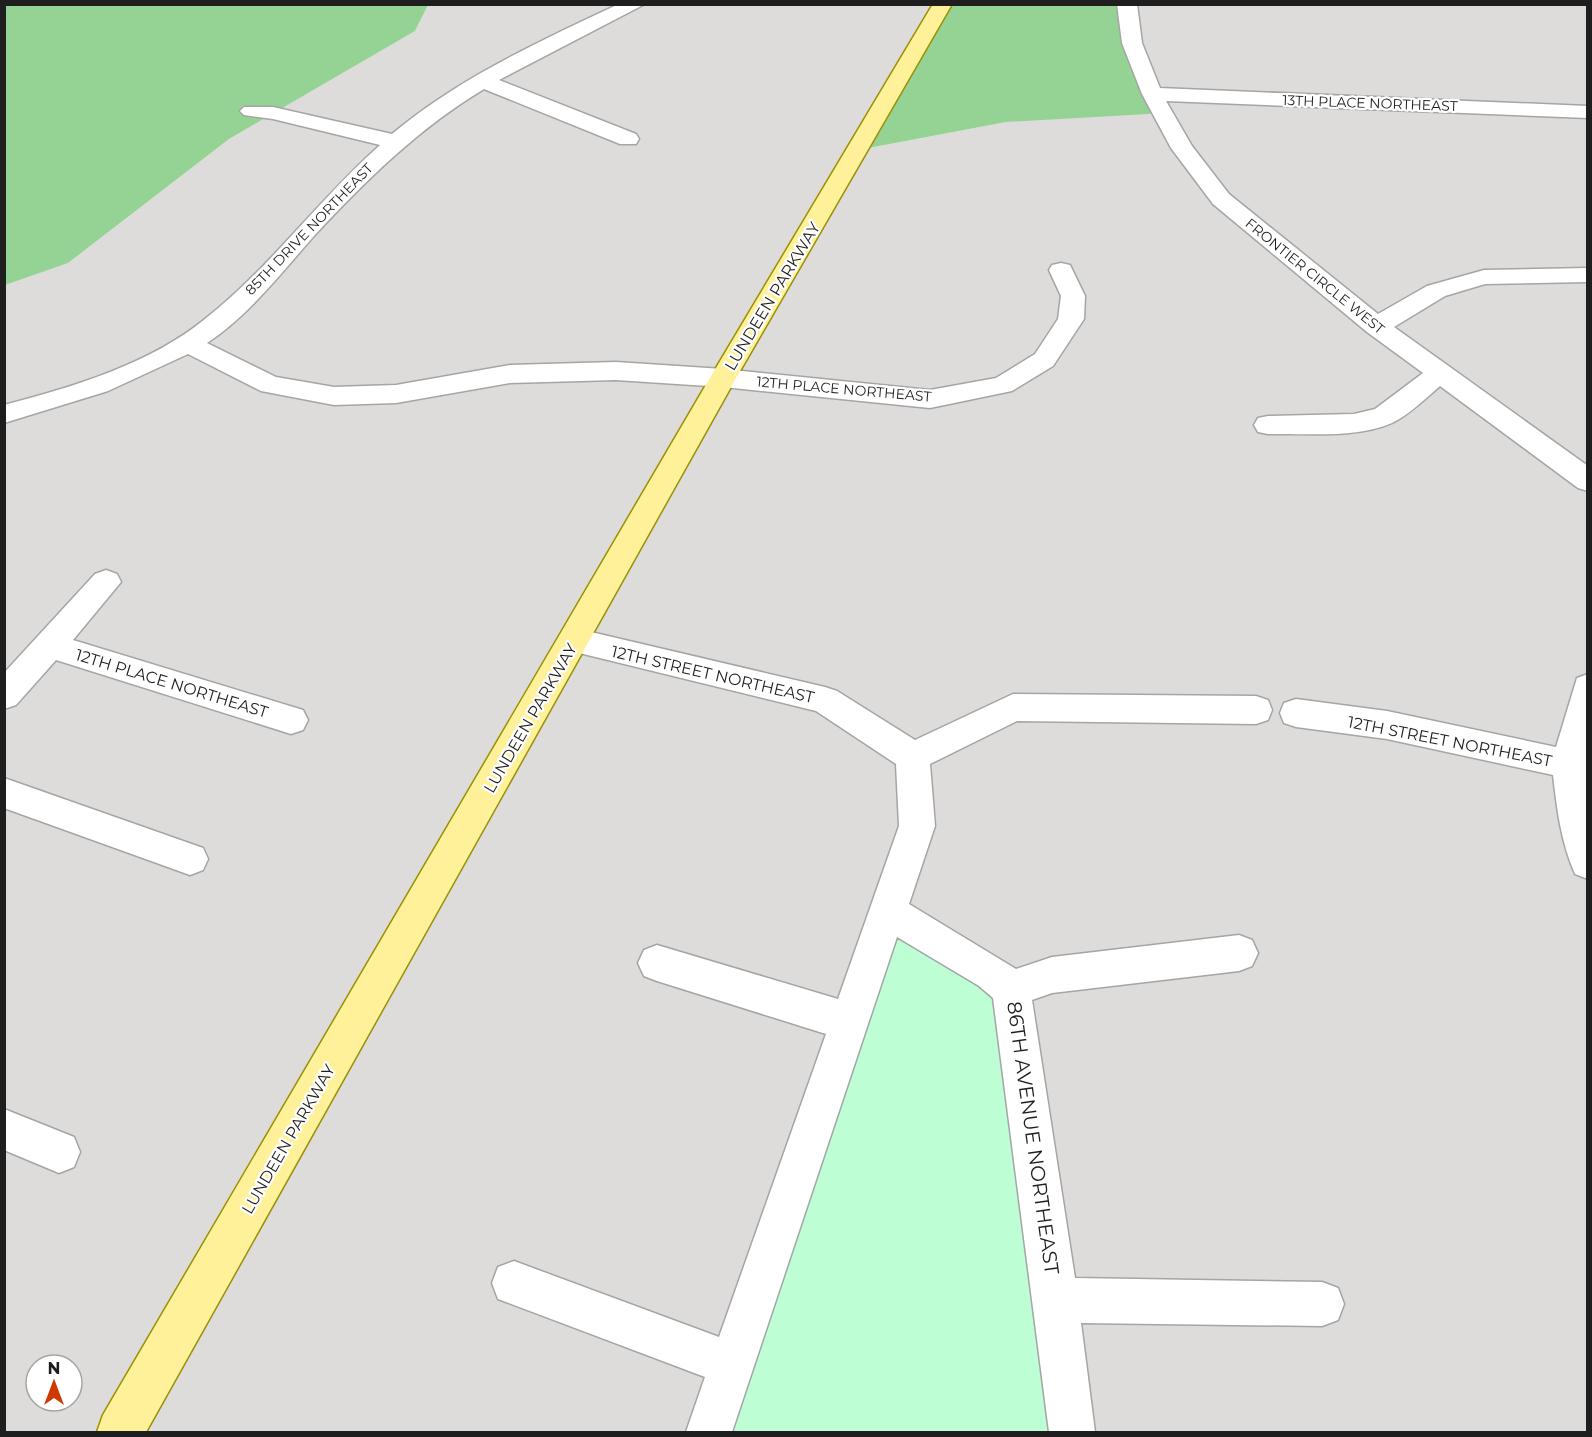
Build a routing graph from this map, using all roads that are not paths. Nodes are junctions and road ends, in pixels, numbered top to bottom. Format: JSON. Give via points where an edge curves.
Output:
{"nodes":[{"id":1,"x":943,"y":4,"type":"edge"},
{"id":2,"x":1127,"y":4,"type":"edge"},
{"id":3,"x":625,"y":6,"type":"edge"},
{"id":4,"x":483,"y":81,"type":"junction"},
{"id":5,"x":1152,"y":94,"type":"junction"},
{"id":6,"x":251,"y":111,"type":"dead end"},
{"id":7,"x":1587,"y":112,"type":"edge"},
{"id":8,"x":628,"y":139,"type":"dead end"},
{"id":9,"x":396,"y":142,"type":"junction"},
{"id":10,"x":1060,"y":270,"type":"dead end"},
{"id":11,"x":1587,"y":275,"type":"edge"},
{"id":12,"x":1376,"y":326,"type":"junction"},
{"id":13,"x":188,"y":344,"type":"junction"},
{"id":14,"x":1440,"y":373,"type":"junction"},
{"id":15,"x":723,"y":378,"type":"junction"},
{"id":16,"x":4,"y":414,"type":"edge"},
{"id":17,"x":1268,"y":425,"type":"dead end"},
{"id":18,"x":1587,"y":482,"type":"edge"},
{"id":19,"x":106,"y":582,"type":"dead end"},
{"id":20,"x":574,"y":640,"type":"junction"},
{"id":21,"x":52,"y":646,"type":"junction"},
{"id":22,"x":1587,"y":687,"type":"edge"},
{"id":23,"x":4,"y":696,"type":"edge"},
{"id":24,"x":1256,"y":710,"type":"dead end"},
{"id":25,"x":1296,"y":713,"type":"dead end"},
{"id":26,"x":291,"y":720,"type":"dead end"},
{"id":27,"x":913,"y":757,"type":"junction"},
{"id":28,"x":1569,"y":764,"type":"junction"},
{"id":29,"x":4,"y":793,"type":"edge"},
{"id":30,"x":190,"y":859,"type":"dead end"},
{"id":31,"x":1587,"y":863,"type":"edge"},
{"id":32,"x":887,"y":911,"type":"junction"},
{"id":33,"x":1239,"y":953,"type":"dead end"},
{"id":34,"x":657,"y":963,"type":"dead end"},
{"id":35,"x":1011,"y":989,"type":"junction"},
{"id":36,"x":850,"y":1022,"type":"junction"},
{"id":37,"x":4,"y":1129,"type":"edge"},
{"id":38,"x":59,"y":1152,"type":"dead end"},
{"id":39,"x":514,"y":1283,"type":"dead end"},
{"id":40,"x":1056,"y":1300,"type":"junction"},
{"id":41,"x":1322,"y":1304,"type":"dead end"},
{"id":42,"x":732,"y":1365,"type":"junction"},
{"id":43,"x":120,"y":1432,"type":"edge"},
{"id":44,"x":709,"y":1432,"type":"edge"},
{"id":45,"x":1071,"y":1432,"type":"edge"}],
"edges":[{"from":1,"to":15,"type":"main road","name":"LUNDEEN PARKWAY"},
{"from":2,"to":5,"type":"street","name":"FRONTIER CIRCLE WEST","via":[[1132,43]]},
{"from":3,"to":4,"type":"street","name":"85TH DRIVE NORTHEAST"},
{"from":4,"to":8,"type":"street"},
{"from":4,"to":9,"type":"street","name":"85TH DRIVE NORTHEAST"},
{"from":5,"to":7,"type":"street","name":"13TH PLACE NORTHEAST"},
{"from":5,"to":12,"type":"street","name":"FRONTIER CIRCLE WEST","via":[[1182,148],[1221,199]]},
{"from":6,"to":9,"type":"street"},
{"from":9,"to":13,"type":"street","name":"85TH DRIVE NORTHEAST","via":[[346,187],[234,307]]},
{"from":10,"to":15,"type":"street","name":"12TH PLACE NORTHEAST","via":[[1073,296],[1071,319],[1044,360],[1004,385],[930,399]]},
{"from":11,"to":12,"type":"street","via":[[1484,277],[1436,291]]},
{"from":12,"to":14,"type":"street","name":"FRONTIER CIRCLE WEST"},
{"from":13,"to":15,"type":"street","name":"12TH PLACE NORTHEAST","via":[[270,385],[334,396],[396,394],[510,374],[616,371]]},
{"from":13,"to":16,"type":"street","name":"85TH DRIVE NORTHEAST","via":[[117,376]]},
{"from":14,"to":17,"type":"street","via":[[1384,416],[1354,423]]},
{"from":14,"to":18,"type":"street","name":"FRONTIER CIRCLE WEST"},
{"from":15,"to":20,"type":"main road","name":"LUNDEEN PARKWAY"},
{"from":19,"to":21,"type":"street"},
{"from":20,"to":27,"type":"street","name":"12TH STREET NORTHEAST","via":[[825,700]]},
{"from":20,"to":43,"type":"main road","name":"LUNDEEN PARKWAY"},
{"from":21,"to":23,"type":"street"},
{"from":21,"to":26,"type":"street","name":"12TH PLACE NORTHEAST"},
{"from":22,"to":28,"type":"street"},
{"from":24,"to":27,"type":"street","via":[[1013,706]]},
{"from":25,"to":28,"type":"street","name":"12TH STREET NORTHEAST","via":[[1387,725]]},
{"from":27,"to":32,"type":"street","via":[[917,826]]},
{"from":28,"to":31,"type":"street","via":[[1577,830]]},
{"from":29,"to":30,"type":"street"},
{"from":32,"to":35,"type":"street","name":"86TH AVENUE NORTHEAST","via":[[992,973]]},
{"from":32,"to":36,"type":"street"},
{"from":33,"to":35,"type":"street","via":[[1052,975]]},
{"from":34,"to":36,"type":"street"},
{"from":35,"to":40,"type":"street","name":"86TH AVENUE NORTHEAST"},
{"from":36,"to":42,"type":"street"},
{"from":37,"to":38,"type":"street"},
{"from":39,"to":42,"type":"street"},
{"from":40,"to":41,"type":"street"},
{"from":40,"to":45,"type":"street","name":"86TH AVENUE NORTHEAST"},
{"from":42,"to":44,"type":"street"}]}
